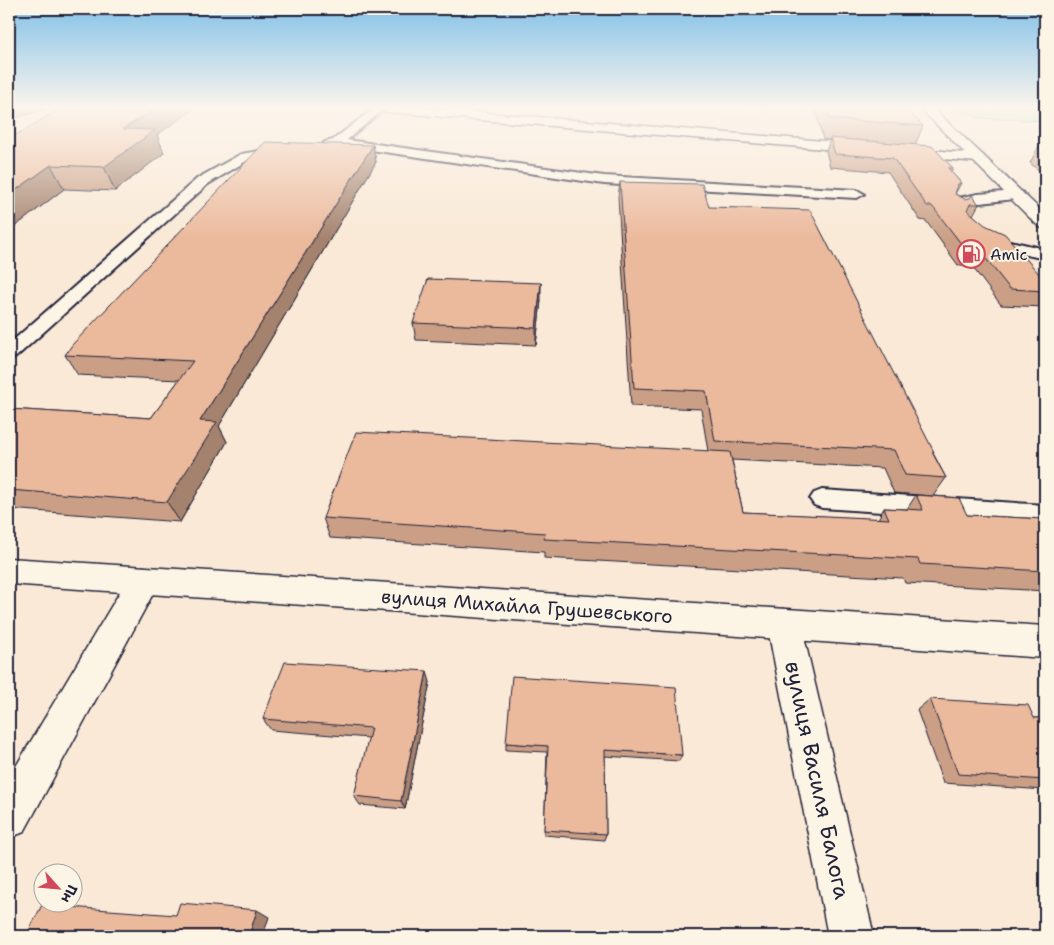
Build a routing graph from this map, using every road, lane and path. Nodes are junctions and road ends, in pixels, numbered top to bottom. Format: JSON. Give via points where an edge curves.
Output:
{"nodes":[{"id":1,"x":275,"y":152,"type":"edge"},
{"id":2,"x":408,"y":152,"type":"edge"},
{"id":3,"x":908,"y":152,"type":"edge"},
{"id":4,"x":972,"y":152,"type":"edge"},
{"id":5,"x":978,"y":158,"type":"junction"},
{"id":6,"x":857,"y":194,"type":"dead end"},
{"id":7,"x":1017,"y":195,"type":"junction"},
{"id":8,"x":958,"y":208,"type":"edge"},
{"id":9,"x":1045,"y":223,"type":"edge"},
{"id":10,"x":975,"y":231,"type":"edge"},
{"id":11,"x":1045,"y":254,"type":"edge"},
{"id":12,"x":9,"y":353,"type":"edge"},
{"id":13,"x":822,"y":499,"type":"dead end"},
{"id":14,"x":1045,"y":514,"type":"edge"},
{"id":15,"x":9,"y":571,"type":"edge"},
{"id":16,"x":144,"y":580,"type":"junction"},
{"id":17,"x":784,"y":624,"type":"junction"},
{"id":18,"x":1045,"y":642,"type":"edge"},
{"id":19,"x":9,"y":817,"type":"edge"},
{"id":20,"x":852,"y":936,"type":"edge"}],
"edges":[{"from":1,"to":12,"type":"lane","via":[[245,157],[203,180]]},
{"from":2,"to":6,"type":"lane","via":[[604,180]]},
{"from":3,"to":5,"type":"street"},
{"from":4,"to":5,"type":"street"},
{"from":5,"to":7,"type":"street"},
{"from":7,"to":8,"type":"lane","via":[[958,202]]},
{"from":7,"to":9,"type":"street"},
{"from":10,"to":11,"type":"lane","via":[[1005,244]]},
{"from":13,"to":14,"type":"lane"},
{"from":15,"to":16,"type":"street","name":"вулиця Михайла Грушевського"},
{"from":16,"to":17,"type":"street","name":"вулиця Михайла Грушевського"},
{"from":16,"to":19,"type":"street"},
{"from":17,"to":18,"type":"street","name":"вулиця Михайла Грушевського"},
{"from":17,"to":20,"type":"street","name":"вулиця Василя Балога"}]}
